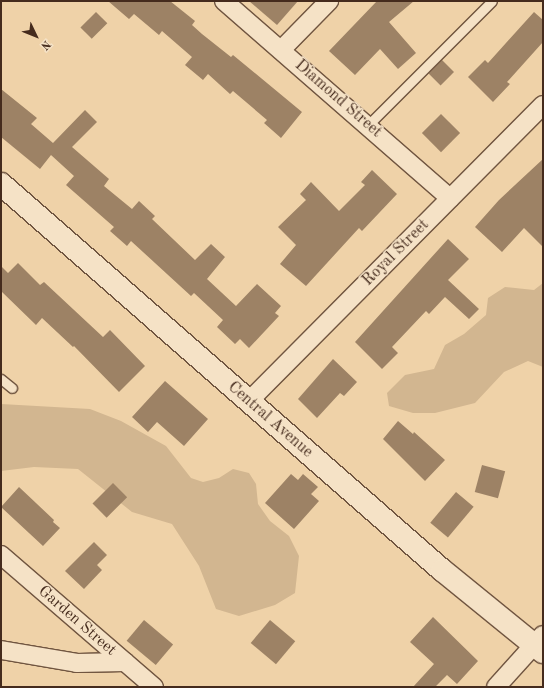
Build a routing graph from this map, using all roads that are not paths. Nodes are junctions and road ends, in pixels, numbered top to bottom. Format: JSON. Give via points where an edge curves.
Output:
{"nodes":[{"id":1,"x":224,"y":1,"type":"edge"},
{"id":2,"x":329,"y":1,"type":"edge"},
{"id":3,"x":492,"y":1,"type":"edge"},
{"id":4,"x":281,"y":50,"type":"junction"},
{"id":5,"x":543,"y":105,"type":"edge"},
{"id":6,"x":368,"y":125,"type":"junction"},
{"id":7,"x":1,"y":184,"type":"edge"},
{"id":8,"x":450,"y":198,"type":"junction"},
{"id":9,"x":1,"y":379,"type":"edge"},
{"id":10,"x":12,"y":388,"type":"dead end"},
{"id":11,"x":249,"y":402,"type":"junction"},
{"id":12,"x":1,"y":555,"type":"edge"},
{"id":13,"x":540,"y":644,"type":"edge"},
{"id":14,"x":1,"y":650,"type":"edge"},
{"id":15,"x":125,"y":662,"type":"junction"},
{"id":16,"x":154,"y":687,"type":"edge"},
{"id":17,"x":496,"y":687,"type":"edge"}],
"edges":[{"from":1,"to":4,"type":"street","name":"Diamond Street"},
{"from":2,"to":4,"type":"street"},
{"from":3,"to":6,"type":"lane"},
{"from":4,"to":6,"type":"street","name":"Diamond Street"},
{"from":5,"to":8,"type":"street","name":"Royal Street"},
{"from":6,"to":8,"type":"street","name":"Diamond Street"},
{"from":7,"to":11,"type":"street","name":"Central Avenue"},
{"from":8,"to":11,"type":"street","name":"Royal Street"},
{"from":9,"to":10,"type":"lane"},
{"from":11,"to":13,"type":"street","name":"Central Avenue","via":[[442,570]]},
{"from":12,"to":15,"type":"street","name":"Garden Street"},
{"from":13,"to":17,"type":"street"},
{"from":14,"to":15,"type":"street","via":[[77,663]]},
{"from":15,"to":16,"type":"street","name":"Garden Street"}]}
